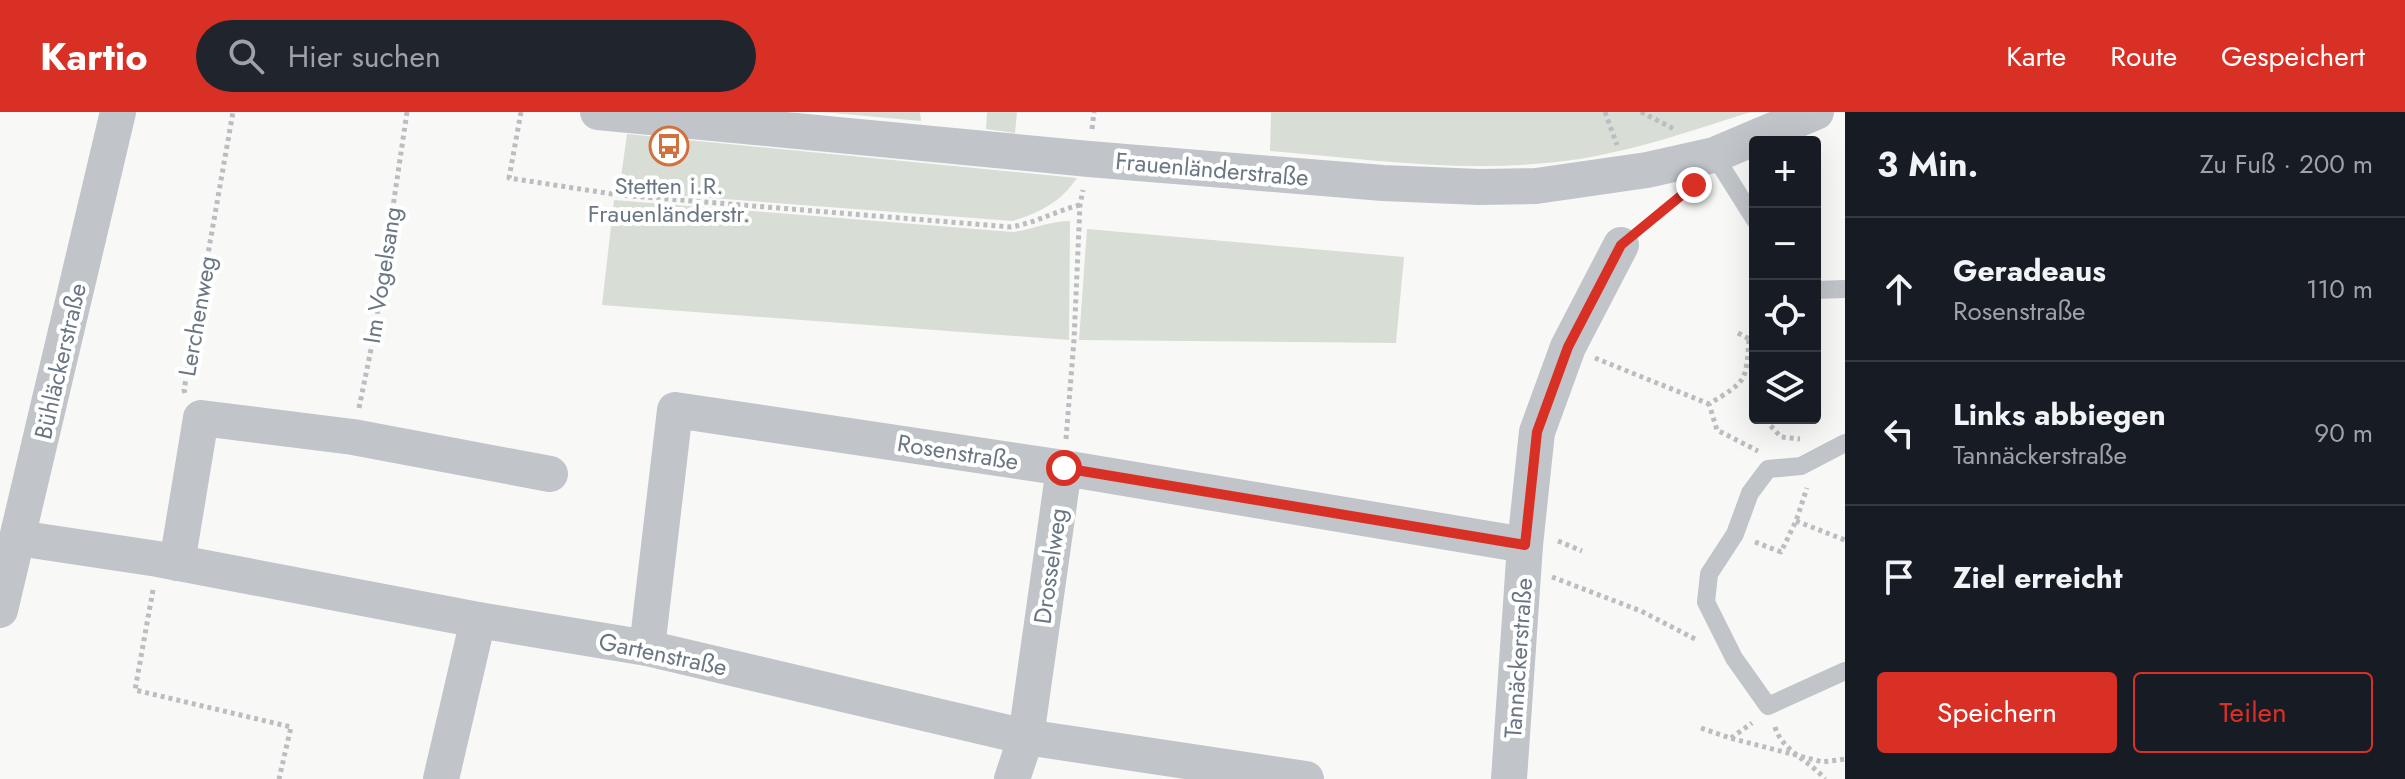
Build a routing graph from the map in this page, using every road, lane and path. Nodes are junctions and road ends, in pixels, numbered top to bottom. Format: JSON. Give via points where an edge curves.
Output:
{"nodes":[{"id":1,"x":118,"y":112,"type":"edge"},
{"id":2,"x":233,"y":112,"type":"edge"},
{"id":3,"x":407,"y":112,"type":"edge"},
{"id":4,"x":521,"y":112,"type":"edge"},
{"id":5,"x":598,"y":112,"type":"edge"},
{"id":6,"x":1816,"y":112,"type":"edge"},
{"id":7,"x":1702,"y":157,"type":"junction"},
{"id":8,"x":1089,"y":159,"type":"junction"},
{"id":9,"x":1080,"y":205,"type":"junction"},
{"id":10,"x":1749,"y":213,"type":"edge"},
{"id":11,"x":1621,"y":245,"type":"joint"},
{"id":12,"x":1845,"y":289,"type":"edge"},
{"id":13,"x":1821,"y":290,"type":"edge"},
{"id":14,"x":1738,"y":333,"type":"dead end"},
{"id":15,"x":1749,"y":339,"type":"edge"},
{"id":16,"x":1568,"y":347,"type":"junction"},
{"id":17,"x":1750,"y":352,"type":"edge"},
{"id":18,"x":1709,"y":404,"type":"junction"},
{"id":19,"x":201,"y":418,"type":"junction"},
{"id":20,"x":1770,"y":424,"type":"edge"},
{"id":21,"x":353,"y":437,"type":"junction"},
{"id":22,"x":1845,"y":443,"type":"edge"},
{"id":23,"x":1821,"y":455,"type":"junction"},
{"id":24,"x":1801,"y":466,"type":"junction"},
{"id":25,"x":1064,"y":468,"type":"junction"},
{"id":26,"x":1768,"y":469,"type":"junction"},
{"id":27,"x":550,"y":474,"type":"dead end"},
{"id":28,"x":1796,"y":521,"type":"junction"},
{"id":29,"x":1735,"y":534,"type":"junction"},
{"id":30,"x":18,"y":538,"type":"junction"},
{"id":31,"x":1845,"y":540,"type":"edge"},
{"id":32,"x":1563,"y":543,"type":"dead end"},
{"id":33,"x":1582,"y":551,"type":"dead end"},
{"id":34,"x":1525,"y":556,"type":"junction"},
{"id":35,"x":167,"y":561,"type":"junction"},
{"id":36,"x":0,"y":610,"type":"edge"},
{"id":37,"x":478,"y":620,"type":"junction"},
{"id":38,"x":647,"y":648,"type":"junction"},
{"id":39,"x":1734,"y":658,"type":"junction"},
{"id":40,"x":1845,"y":671,"type":"edge"},
{"id":41,"x":1701,"y":728,"type":"dead end"},
{"id":42,"x":1026,"y":737,"type":"junction"},
{"id":43,"x":1796,"y":756,"type":"junction"},
{"id":44,"x":1845,"y":759,"type":"edge"},
{"id":45,"x":1250,"y":775,"type":"edge"},
{"id":46,"x":279,"y":779,"type":"edge"},
{"id":47,"x":441,"y":779,"type":"edge"},
{"id":48,"x":1012,"y":779,"type":"edge"},
{"id":49,"x":1306,"y":779,"type":"edge"},
{"id":50,"x":1509,"y":779,"type":"edge"},
{"id":51,"x":1825,"y":779,"type":"edge"}],
"edges":[{"from":1,"to":30,"type":"street","name":"Bühläckerstraße"},
{"from":2,"to":19,"type":"path","name":"Lerchenweg","via":[[184,390]]},
{"from":3,"to":21,"type":"path","name":"Im Vogelsang"},
{"from":4,"to":9,"type":"path","via":[[509,178],[619,195],[1011,227]]},
{"from":5,"to":8,"type":"street","name":"Frauenländerstraße","via":[[1049,146]]},
{"from":6,"to":7,"type":"street","name":"Frauenländerstraße"},
{"from":7,"to":8,"type":"street","name":"Frauenländerstraße","via":[[1536,186],[1479,187]]},
{"from":7,"to":10,"type":"lane"},
{"from":7,"to":11,"type":"path","via":[[1694,185]]},
{"from":8,"to":9,"type":"path"},
{"from":9,"to":25,"type":"path"},
{"from":11,"to":16,"type":"street","name":"Tannäckerstraße"},
{"from":12,"to":13,"type":"lane"},
{"from":14,"to":15,"type":"path"},
{"from":16,"to":18,"type":"path"},
{"from":16,"to":34,"type":"street","name":"Tannäckerstraße","via":[[1537,432]]},
{"from":17,"to":18,"type":"path","via":[[1739,385]]},
{"from":18,"to":26,"type":"path","via":[[1717,430],[1759,451]]},
{"from":19,"to":21,"type":"street"},
{"from":19,"to":35,"type":"street"},
{"from":20,"to":23,"type":"path","via":[[1781,437],[1811,440]]},
{"from":21,"to":27,"type":"street"},
{"from":22,"to":23,"type":"lane"},
{"from":23,"to":24,"type":"lane"},
{"from":24,"to":26,"type":"lane"},
{"from":24,"to":28,"type":"path","via":[[1808,491]]},
{"from":25,"to":34,"type":"street","name":"Rosenstraße"},
{"from":25,"to":38,"type":"street","name":"Rosenstraße","via":[[675,410]]},
{"from":25,"to":42,"type":"street","name":"Drosselweg"},
{"from":26,"to":29,"type":"lane","via":[[1750,493]]},
{"from":28,"to":29,"type":"path","via":[[1781,552]]},
{"from":28,"to":31,"type":"path"},
{"from":29,"to":39,"type":"lane","via":[[1709,574],[1706,602]]},
{"from":30,"to":35,"type":"street","name":"Gartenstraße"},
{"from":30,"to":36,"type":"street","name":"Bühläckerstraße"},
{"from":32,"to":33,"type":"path"},
{"from":34,"to":39,"type":"path"},
{"from":34,"to":50,"type":"street","name":"Tannäckerstraße"},
{"from":35,"to":37,"type":"street","name":"Gartenstraße"},
{"from":35,"to":46,"type":"path","via":[[135,690],[291,727]]},
{"from":37,"to":38,"type":"street","name":"Gartenstraße"},
{"from":37,"to":47,"type":"street"},
{"from":38,"to":42,"type":"street","name":"Gartenstraße"},
{"from":39,"to":40,"type":"lane","via":[[1768,706]]},
{"from":41,"to":43,"type":"path"},
{"from":42,"to":45,"type":"street","name":"Gartenstraße"},
{"from":42,"to":48,"type":"street","name":"Drosselweg"},
{"from":43,"to":44,"type":"path","via":[[1823,762]]},
{"from":43,"to":51,"type":"path"},
{"from":45,"to":49,"type":"street","name":"Gartenstraße"}]}
